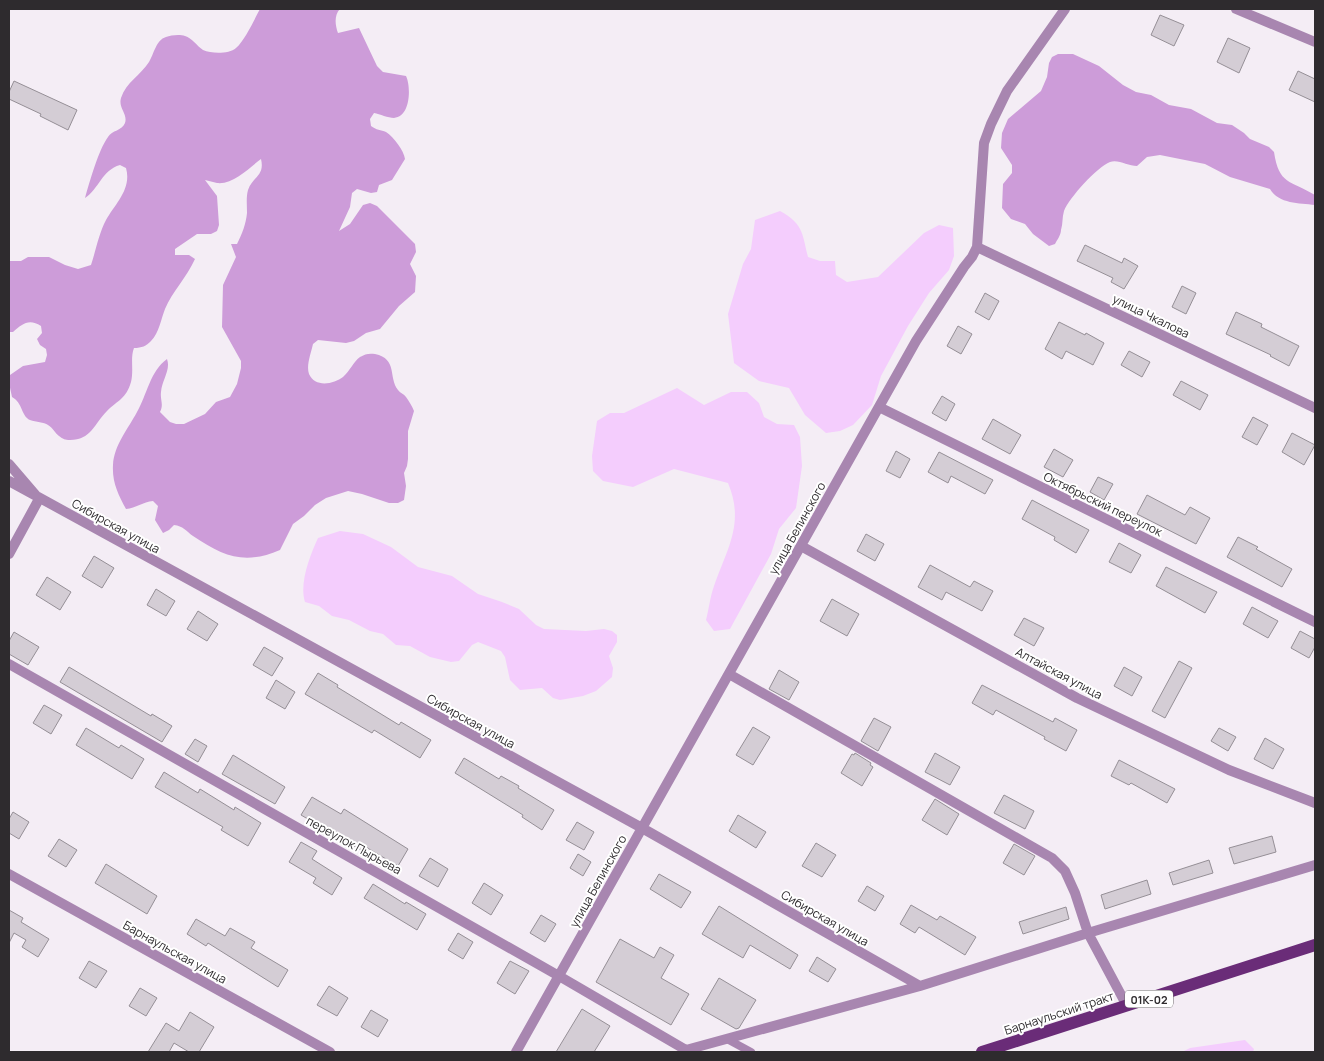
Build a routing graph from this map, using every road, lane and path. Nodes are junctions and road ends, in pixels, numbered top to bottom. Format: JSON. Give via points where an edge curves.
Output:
{"nodes":[{"id":1,"x":1064,"y":9,"type":"edge"},
{"id":2,"x":1236,"y":9,"type":"edge"},
{"id":3,"x":1315,"y":42,"type":"edge"},
{"id":4,"x":977,"y":247,"type":"junction"},
{"id":5,"x":879,"y":407,"type":"junction"},
{"id":6,"x":1315,"y":408,"type":"edge"},
{"id":7,"x":9,"y":464,"type":"edge"},
{"id":8,"x":9,"y":481,"type":"edge"},
{"id":9,"x":39,"y":498,"type":"junction"},
{"id":10,"x":801,"y":546,"type":"junction"},
{"id":11,"x":9,"y":554,"type":"edge"},
{"id":12,"x":1315,"y":622,"type":"edge"},
{"id":13,"x":9,"y":664,"type":"edge"},
{"id":14,"x":728,"y":674,"type":"junction"},
{"id":15,"x":1315,"y":803,"type":"edge"},
{"id":16,"x":642,"y":828,"type":"junction"},
{"id":17,"x":1315,"y":865,"type":"edge"},
{"id":18,"x":9,"y":874,"type":"edge"},
{"id":19,"x":1088,"y":933,"type":"junction"},
{"id":20,"x":1315,"y":945,"type":"edge"},
{"id":21,"x":559,"y":976,"type":"junction"},
{"id":22,"x":920,"y":986,"type":"junction"},
{"id":23,"x":1127,"y":1006,"type":"junction"},
{"id":24,"x":727,"y":1039,"type":"junction"},
{"id":25,"x":330,"y":1052,"type":"edge"},
{"id":26,"x":516,"y":1052,"type":"edge"},
{"id":27,"x":751,"y":1052,"type":"edge"},
{"id":28,"x":982,"y":1052,"type":"edge"}],
"edges":[{"from":1,"to":4,"type":"street","via":[[1007,91],[984,143]]},
{"from":2,"to":3,"type":"street"},
{"from":4,"to":5,"type":"street","name":"улица Белинского","via":[[916,341]]},
{"from":4,"to":6,"type":"street","name":"улица Чкалова"},
{"from":5,"to":10,"type":"street","name":"улица Белинского"},
{"from":5,"to":12,"type":"street","name":"Октябрьский переулок"},
{"from":7,"to":9,"type":"street"},
{"from":8,"to":9,"type":"street","name":"Сибирская улица"},
{"from":9,"to":11,"type":"street"},
{"from":9,"to":16,"type":"street","name":"Сибирская улица"},
{"from":10,"to":14,"type":"street","name":"улица Белинского"},
{"from":10,"to":15,"type":"street","name":"Алтайская улица","via":[[1077,698],[1229,770]]},
{"from":13,"to":21,"type":"street","name":"переулок Пырьева"},
{"from":14,"to":16,"type":"street","name":"улица Белинского"},
{"from":14,"to":19,"type":"street","via":[[1052,858],[1065,871]]},
{"from":16,"to":21,"type":"street","name":"улица Белинского"},
{"from":16,"to":22,"type":"street","name":"Сибирская улица"},
{"from":17,"to":19,"type":"street"},
{"from":18,"to":25,"type":"street","name":"Барнаульская улица"},
{"from":19,"to":22,"type":"street"},
{"from":19,"to":23,"type":"street"},
{"from":20,"to":23,"type":"main road","name":"Барнаульский тракт","number":"01К-02"},
{"from":21,"to":24,"type":"street","name":"переулок Пырьева","via":[[686,1050]]},
{"from":21,"to":26,"type":"street","name":"улица Белинского"},
{"from":22,"to":24,"type":"street"},
{"from":23,"to":28,"type":"main road","name":"Барнаульский тракт","number":"01К-02"},
{"from":24,"to":27,"type":"lane"}]}
